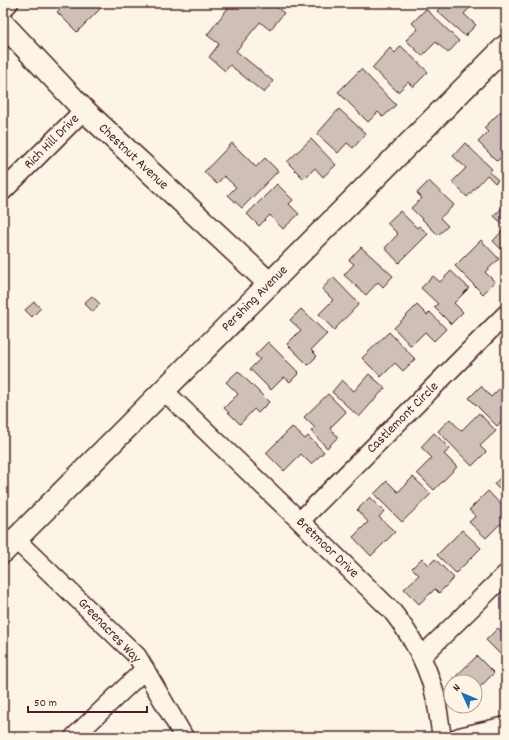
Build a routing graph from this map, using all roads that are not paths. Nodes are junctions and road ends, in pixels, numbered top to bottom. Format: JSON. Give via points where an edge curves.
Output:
{"nodes":[{"id":1,"x":10,"y":3,"type":"edge"},
{"id":2,"x":3,"y":9,"type":"edge"},
{"id":3,"x":3,"y":24,"type":"edge"},
{"id":4,"x":506,"y":46,"type":"edge"},
{"id":5,"x":84,"y":110,"type":"junction"},
{"id":6,"x":3,"y":191,"type":"edge"},
{"id":7,"x":270,"y":284,"type":"junction"},
{"id":8,"x":506,"y":314,"type":"edge"},
{"id":9,"x":163,"y":390,"type":"junction"},
{"id":10,"x":300,"y":521,"type":"junction"},
{"id":11,"x":9,"y":546,"type":"edge"},
{"id":12,"x":506,"y":574,"type":"edge"},
{"id":13,"x":421,"y":657,"type":"junction"},
{"id":14,"x":145,"y":669,"type":"junction"},
{"id":15,"x":506,"y":726,"type":"edge"},
{"id":16,"x":74,"y":737,"type":"edge"},
{"id":17,"x":184,"y":737,"type":"edge"},
{"id":18,"x":442,"y":737,"type":"edge"},
{"id":19,"x":459,"y":737,"type":"edge"}],
"edges":[{"from":1,"to":2,"type":"street"},
{"from":3,"to":5,"type":"street","name":"Chestnut Avenue"},
{"from":4,"to":7,"type":"street","name":"Pershing Avenue"},
{"from":5,"to":6,"type":"street","name":"Rich Hill Drive"},
{"from":5,"to":7,"type":"street","name":"Chestnut Avenue"},
{"from":7,"to":9,"type":"street","name":"Pershing Avenue"},
{"from":8,"to":10,"type":"street","name":"Castlemont Circle"},
{"from":9,"to":10,"type":"street","name":"Bretmoor Drive"},
{"from":9,"to":11,"type":"street","name":"Pershing Avenue"},
{"from":10,"to":13,"type":"street","name":"Bretmoor Drive","via":[[392,611]]},
{"from":11,"to":14,"type":"street","name":"Greenacres Way","via":[[129,648]]},
{"from":12,"to":13,"type":"street"},
{"from":13,"to":18,"type":"street","name":"Bretmoor Drive","via":[[433,687]]},
{"from":14,"to":16,"type":"street"},
{"from":14,"to":17,"type":"street","name":"Greenacres Way"},
{"from":15,"to":19,"type":"street"}]}
